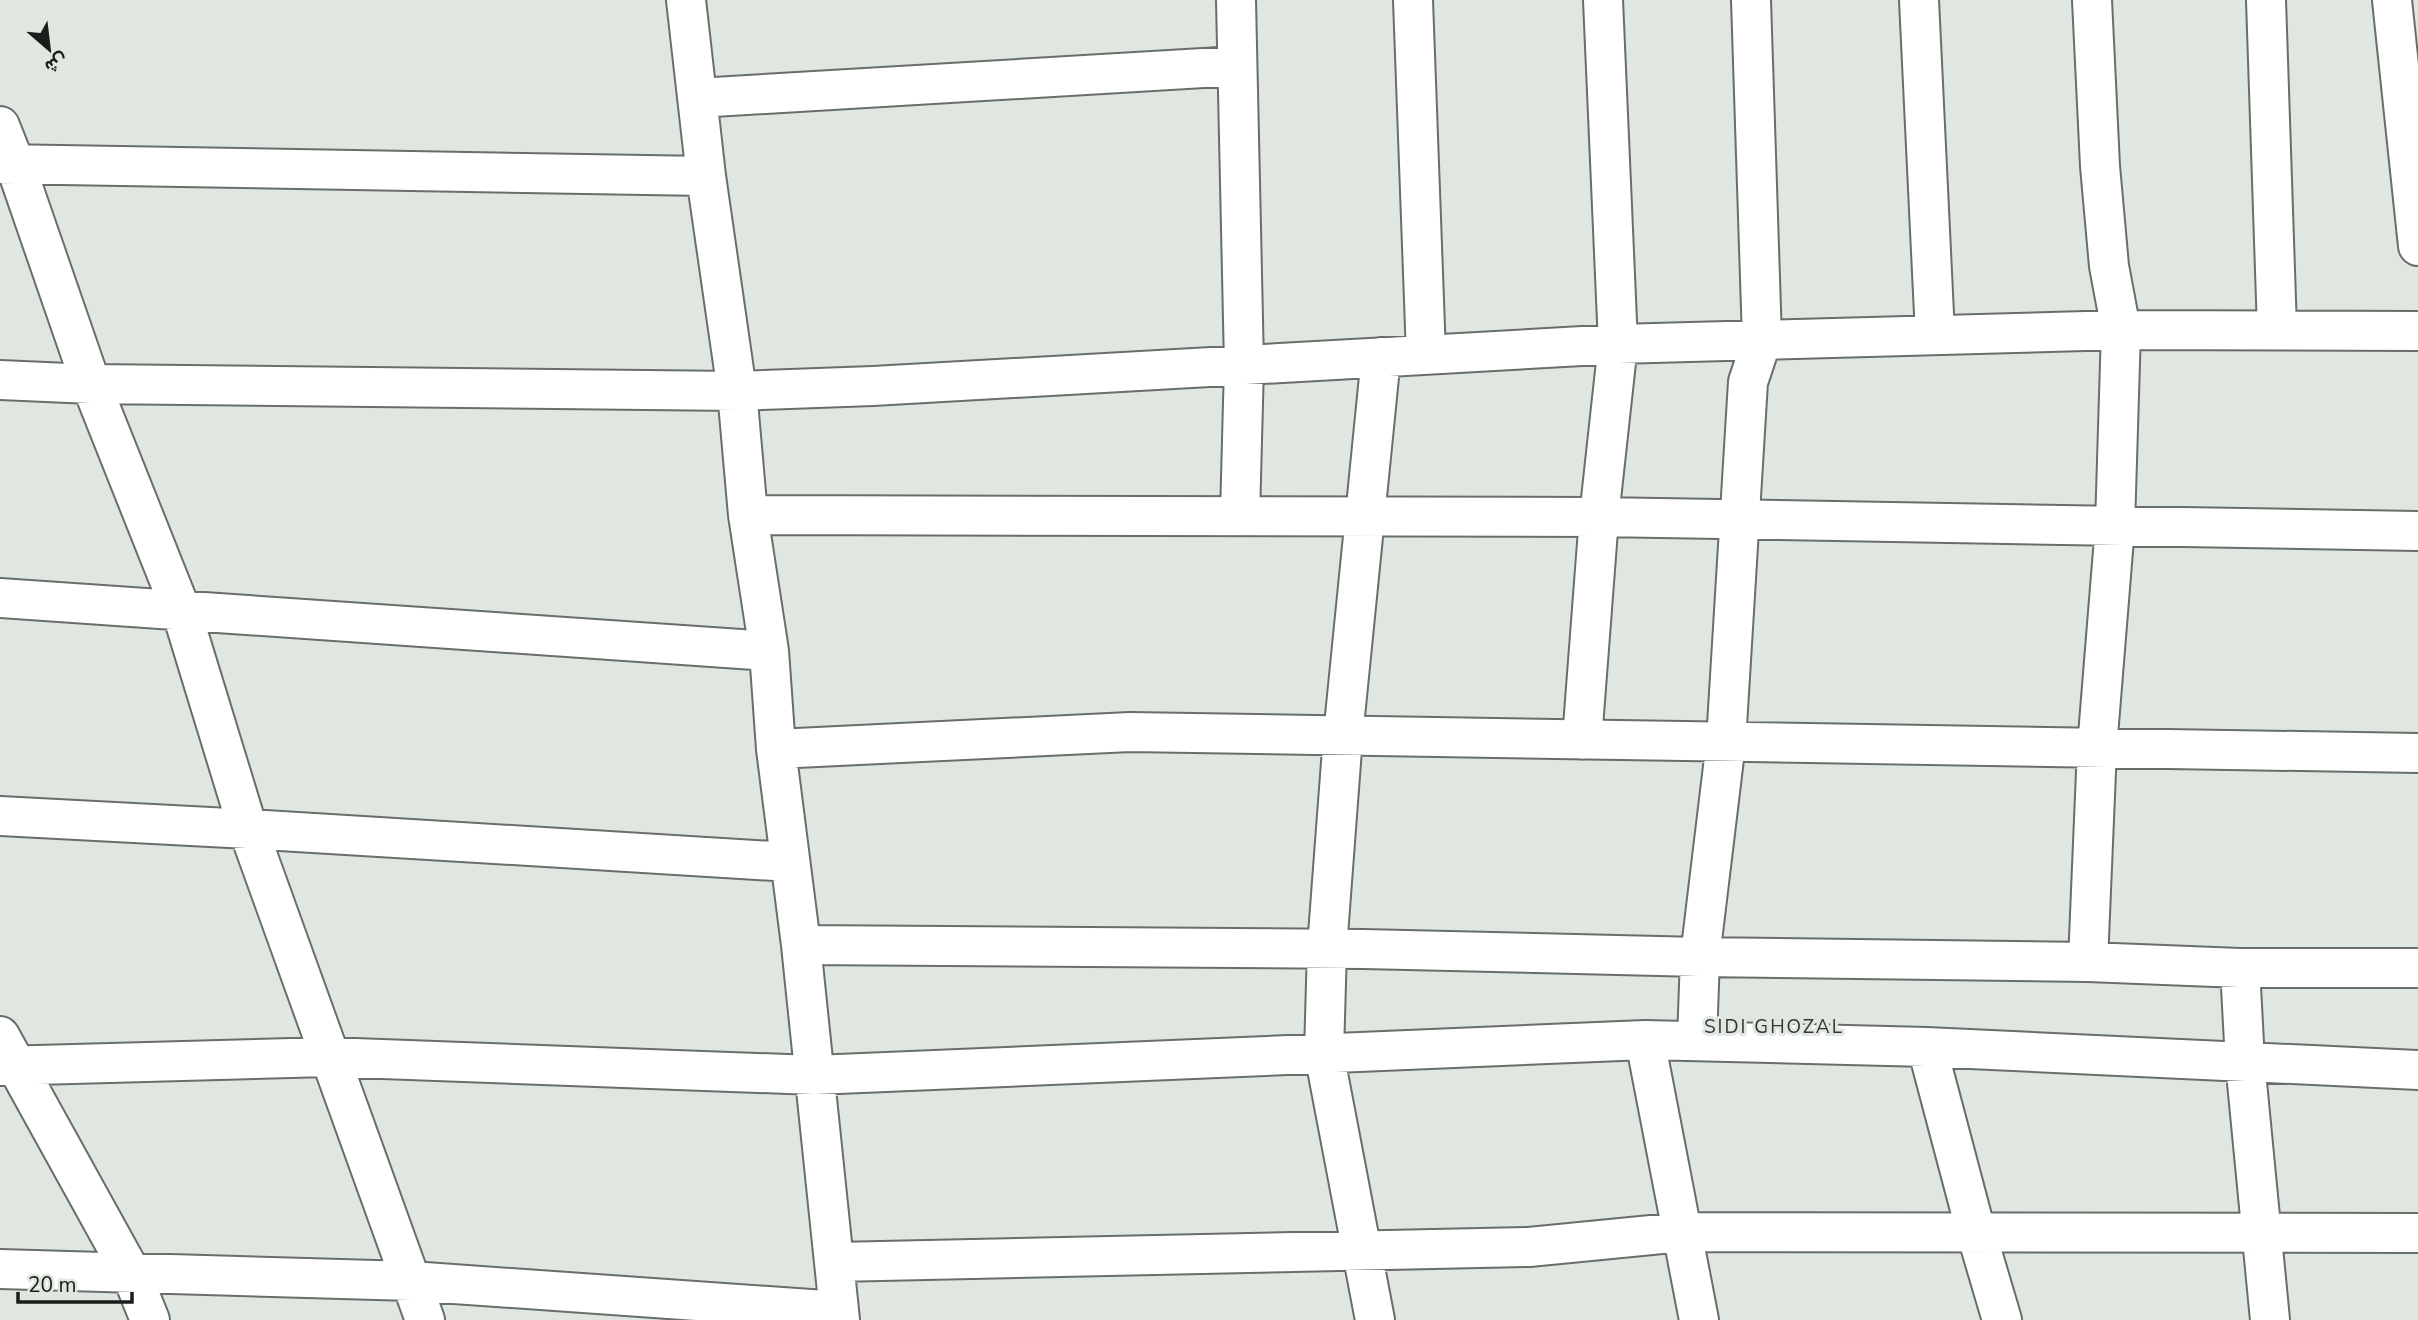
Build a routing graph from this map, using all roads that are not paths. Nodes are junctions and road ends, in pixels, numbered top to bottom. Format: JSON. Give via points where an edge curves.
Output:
{"nodes":[{"id":1,"x":686,"y":0,"type":"edge"},
{"id":2,"x":1236,"y":0,"type":"edge"},
{"id":3,"x":1413,"y":0,"type":"edge"},
{"id":4,"x":1603,"y":0,"type":"edge"},
{"id":5,"x":1751,"y":0,"type":"edge"},
{"id":6,"x":1919,"y":0,"type":"edge"},
{"id":7,"x":2092,"y":0,"type":"edge"},
{"id":8,"x":2266,"y":0,"type":"edge"},
{"id":9,"x":2392,"y":0,"type":"edge"},
{"id":10,"x":1237,"y":66,"type":"junction"},
{"id":11,"x":2409,"y":74,"type":"edge"},
{"id":12,"x":697,"y":98,"type":"junction"},
{"id":13,"x":0,"y":126,"type":"edge"},
{"id":14,"x":8,"y":164,"type":"edge"},
{"id":15,"x":706,"y":176,"type":"junction"},
{"id":16,"x":2418,"y":246,"type":"edge"},
{"id":17,"x":2121,"y":330,"type":"junction"},
{"id":18,"x":2277,"y":330,"type":"junction"},
{"id":19,"x":2418,"y":331,"type":"edge"},
{"id":20,"x":1935,"y":335,"type":"junction"},
{"id":21,"x":1762,"y":340,"type":"junction"},
{"id":22,"x":1618,"y":344,"type":"junction"},
{"id":23,"x":1426,"y":355,"type":"junction"},
{"id":24,"x":1381,"y":357,"type":"junction"},
{"id":25,"x":1244,"y":365,"type":"junction"},
{"id":26,"x":0,"y":380,"type":"edge"},
{"id":27,"x":91,"y":384,"type":"junction"},
{"id":28,"x":737,"y":391,"type":"junction"},
{"id":29,"x":748,"y":514,"type":"junction"},
{"id":30,"x":1240,"y":516,"type":"junction"},
{"id":31,"x":1364,"y":517,"type":"junction"},
{"id":32,"x":1600,"y":517,"type":"junction"},
{"id":33,"x":1738,"y":520,"type":"junction"},
{"id":34,"x":2115,"y":526,"type":"junction"},
{"id":35,"x":2418,"y":531,"type":"edge"},
{"id":36,"x":0,"y":598,"type":"edge"},
{"id":37,"x":181,"y":610,"type":"junction"},
{"id":38,"x":769,"y":652,"type":"junction"},
{"id":39,"x":1343,"y":736,"type":"junction"},
{"id":40,"x":1582,"y":740,"type":"junction"},
{"id":41,"x":1726,"y":742,"type":"junction"},
{"id":42,"x":2096,"y":748,"type":"junction"},
{"id":43,"x":776,"y":750,"type":"junction"},
{"id":44,"x":2418,"y":753,"type":"edge"},
{"id":45,"x":0,"y":816,"type":"edge"},
{"id":46,"x":248,"y":829,"type":"junction"},
{"id":47,"x":790,"y":862,"type":"junction"},
{"id":48,"x":801,"y":945,"type":"junction"},
{"id":49,"x":1327,"y":948,"type":"junction"},
{"id":50,"x":1700,"y":957,"type":"junction"},
{"id":51,"x":2088,"y":962,"type":"junction"},
{"id":52,"x":2241,"y":968,"type":"junction"},
{"id":53,"x":2418,"y":968,"type":"edge"},
{"id":54,"x":1645,"y":1040,"type":"junction"},
{"id":55,"x":1697,"y":1041,"type":"junction"},
{"id":56,"x":1927,"y":1047,"type":"junction"},
{"id":57,"x":1324,"y":1053,"type":"junction"},
{"id":58,"x":5,"y":1056,"type":"edge"},
{"id":59,"x":328,"y":1057,"type":"junction"},
{"id":60,"x":2245,"y":1062,"type":"junction"},
{"id":61,"x":2418,"y":1070,"type":"edge"},
{"id":62,"x":814,"y":1075,"type":"junction"},
{"id":63,"x":1976,"y":1231,"type":"junction"},
{"id":64,"x":1682,"y":1232,"type":"junction"},
{"id":65,"x":2260,"y":1232,"type":"junction"},
{"id":66,"x":2418,"y":1233,"type":"edge"},
{"id":67,"x":1360,"y":1250,"type":"junction"},
{"id":68,"x":835,"y":1262,"type":"junction"},
{"id":69,"x":0,"y":1269,"type":"edge"},
{"id":70,"x":131,"y":1273,"type":"junction"},
{"id":71,"x":411,"y":1281,"type":"junction"},
{"id":72,"x":840,"y":1315,"type":"edge"},
{"id":73,"x":150,"y":1320,"type":"edge"},
{"id":74,"x":425,"y":1320,"type":"edge"},
{"id":75,"x":1375,"y":1320,"type":"edge"},
{"id":76,"x":1699,"y":1320,"type":"edge"},
{"id":77,"x":2003,"y":1320,"type":"edge"},
{"id":78,"x":2270,"y":1320,"type":"edge"}],
"edges":[{"from":1,"to":12,"type":"street"},
{"from":2,"to":10,"type":"street"},
{"from":3,"to":23,"type":"street"},
{"from":4,"to":22,"type":"street"},
{"from":5,"to":21,"type":"street"},
{"from":6,"to":20,"type":"street"},
{"from":7,"to":17,"type":"street","via":[[2101,179]]},
{"from":8,"to":18,"type":"street"},
{"from":9,"to":11,"type":"street"},
{"from":10,"to":12,"type":"street"},
{"from":10,"to":25,"type":"street"},
{"from":11,"to":16,"type":"street"},
{"from":12,"to":15,"type":"street"},
{"from":13,"to":14,"type":"street"},
{"from":14,"to":15,"type":"street"},
{"from":14,"to":27,"type":"street"},
{"from":15,"to":28,"type":"street"},
{"from":17,"to":18,"type":"street"},
{"from":17,"to":20,"type":"street"},
{"from":17,"to":34,"type":"street"},
{"from":18,"to":19,"type":"street"},
{"from":20,"to":21,"type":"street"},
{"from":21,"to":22,"type":"street"},
{"from":21,"to":33,"type":"street","via":[[1748,382]]},
{"from":22,"to":23,"type":"street"},
{"from":22,"to":32,"type":"street"},
{"from":23,"to":24,"type":"street"},
{"from":24,"to":25,"type":"street"},
{"from":24,"to":31,"type":"street"},
{"from":25,"to":28,"type":"street"},
{"from":25,"to":30,"type":"street"},
{"from":26,"to":27,"type":"street"},
{"from":27,"to":28,"type":"street"},
{"from":27,"to":37,"type":"street"},
{"from":28,"to":29,"type":"street"},
{"from":29,"to":30,"type":"street"},
{"from":29,"to":38,"type":"street"},
{"from":30,"to":31,"type":"street"},
{"from":31,"to":32,"type":"street"},
{"from":31,"to":39,"type":"street"},
{"from":32,"to":33,"type":"street"},
{"from":32,"to":40,"type":"street"},
{"from":33,"to":34,"type":"street"},
{"from":33,"to":41,"type":"street"},
{"from":34,"to":35,"type":"street"},
{"from":34,"to":42,"type":"street"},
{"from":36,"to":37,"type":"street"},
{"from":37,"to":38,"type":"street"},
{"from":37,"to":46,"type":"street"},
{"from":38,"to":43,"type":"street"},
{"from":39,"to":40,"type":"street"},
{"from":39,"to":43,"type":"street","via":[[1130,732]]},
{"from":39,"to":49,"type":"street"},
{"from":40,"to":41,"type":"street"},
{"from":41,"to":42,"type":"street"},
{"from":41,"to":50,"type":"street"},
{"from":42,"to":44,"type":"street"},
{"from":42,"to":51,"type":"street"},
{"from":43,"to":47,"type":"street"},
{"from":45,"to":46,"type":"street"},
{"from":46,"to":47,"type":"street"},
{"from":46,"to":59,"type":"street"},
{"from":47,"to":48,"type":"street"},
{"from":48,"to":49,"type":"street"},
{"from":48,"to":62,"type":"street"},
{"from":49,"to":50,"type":"street"},
{"from":49,"to":57,"type":"street"},
{"from":50,"to":51,"type":"street"},
{"from":50,"to":55,"type":"street"},
{"from":51,"to":52,"type":"street"},
{"from":52,"to":53,"type":"street"},
{"from":52,"to":60,"type":"street"},
{"from":54,"to":55,"type":"street"},
{"from":54,"to":57,"type":"street"},
{"from":54,"to":64,"type":"street"},
{"from":55,"to":56,"type":"street"},
{"from":56,"to":60,"type":"street"},
{"from":56,"to":63,"type":"street"},
{"from":57,"to":62,"type":"street"},
{"from":57,"to":67,"type":"street"},
{"from":58,"to":59,"type":"street"},
{"from":58,"to":70,"type":"street"},
{"from":59,"to":62,"type":"street"},
{"from":59,"to":71,"type":"street"},
{"from":60,"to":61,"type":"street"},
{"from":60,"to":65,"type":"street"},
{"from":62,"to":68,"type":"street"},
{"from":63,"to":64,"type":"street"},
{"from":63,"to":65,"type":"street"},
{"from":63,"to":77,"type":"street"},
{"from":64,"to":67,"type":"street","via":[[1529,1247]]},
{"from":64,"to":76,"type":"street"},
{"from":65,"to":66,"type":"street"},
{"from":65,"to":78,"type":"street"},
{"from":67,"to":68,"type":"street"},
{"from":67,"to":75,"type":"street"},
{"from":68,"to":72,"type":"street"},
{"from":69,"to":70,"type":"street"},
{"from":70,"to":71,"type":"street"},
{"from":70,"to":73,"type":"street"},
{"from":71,"to":72,"type":"street"},
{"from":71,"to":74,"type":"street"}]}
